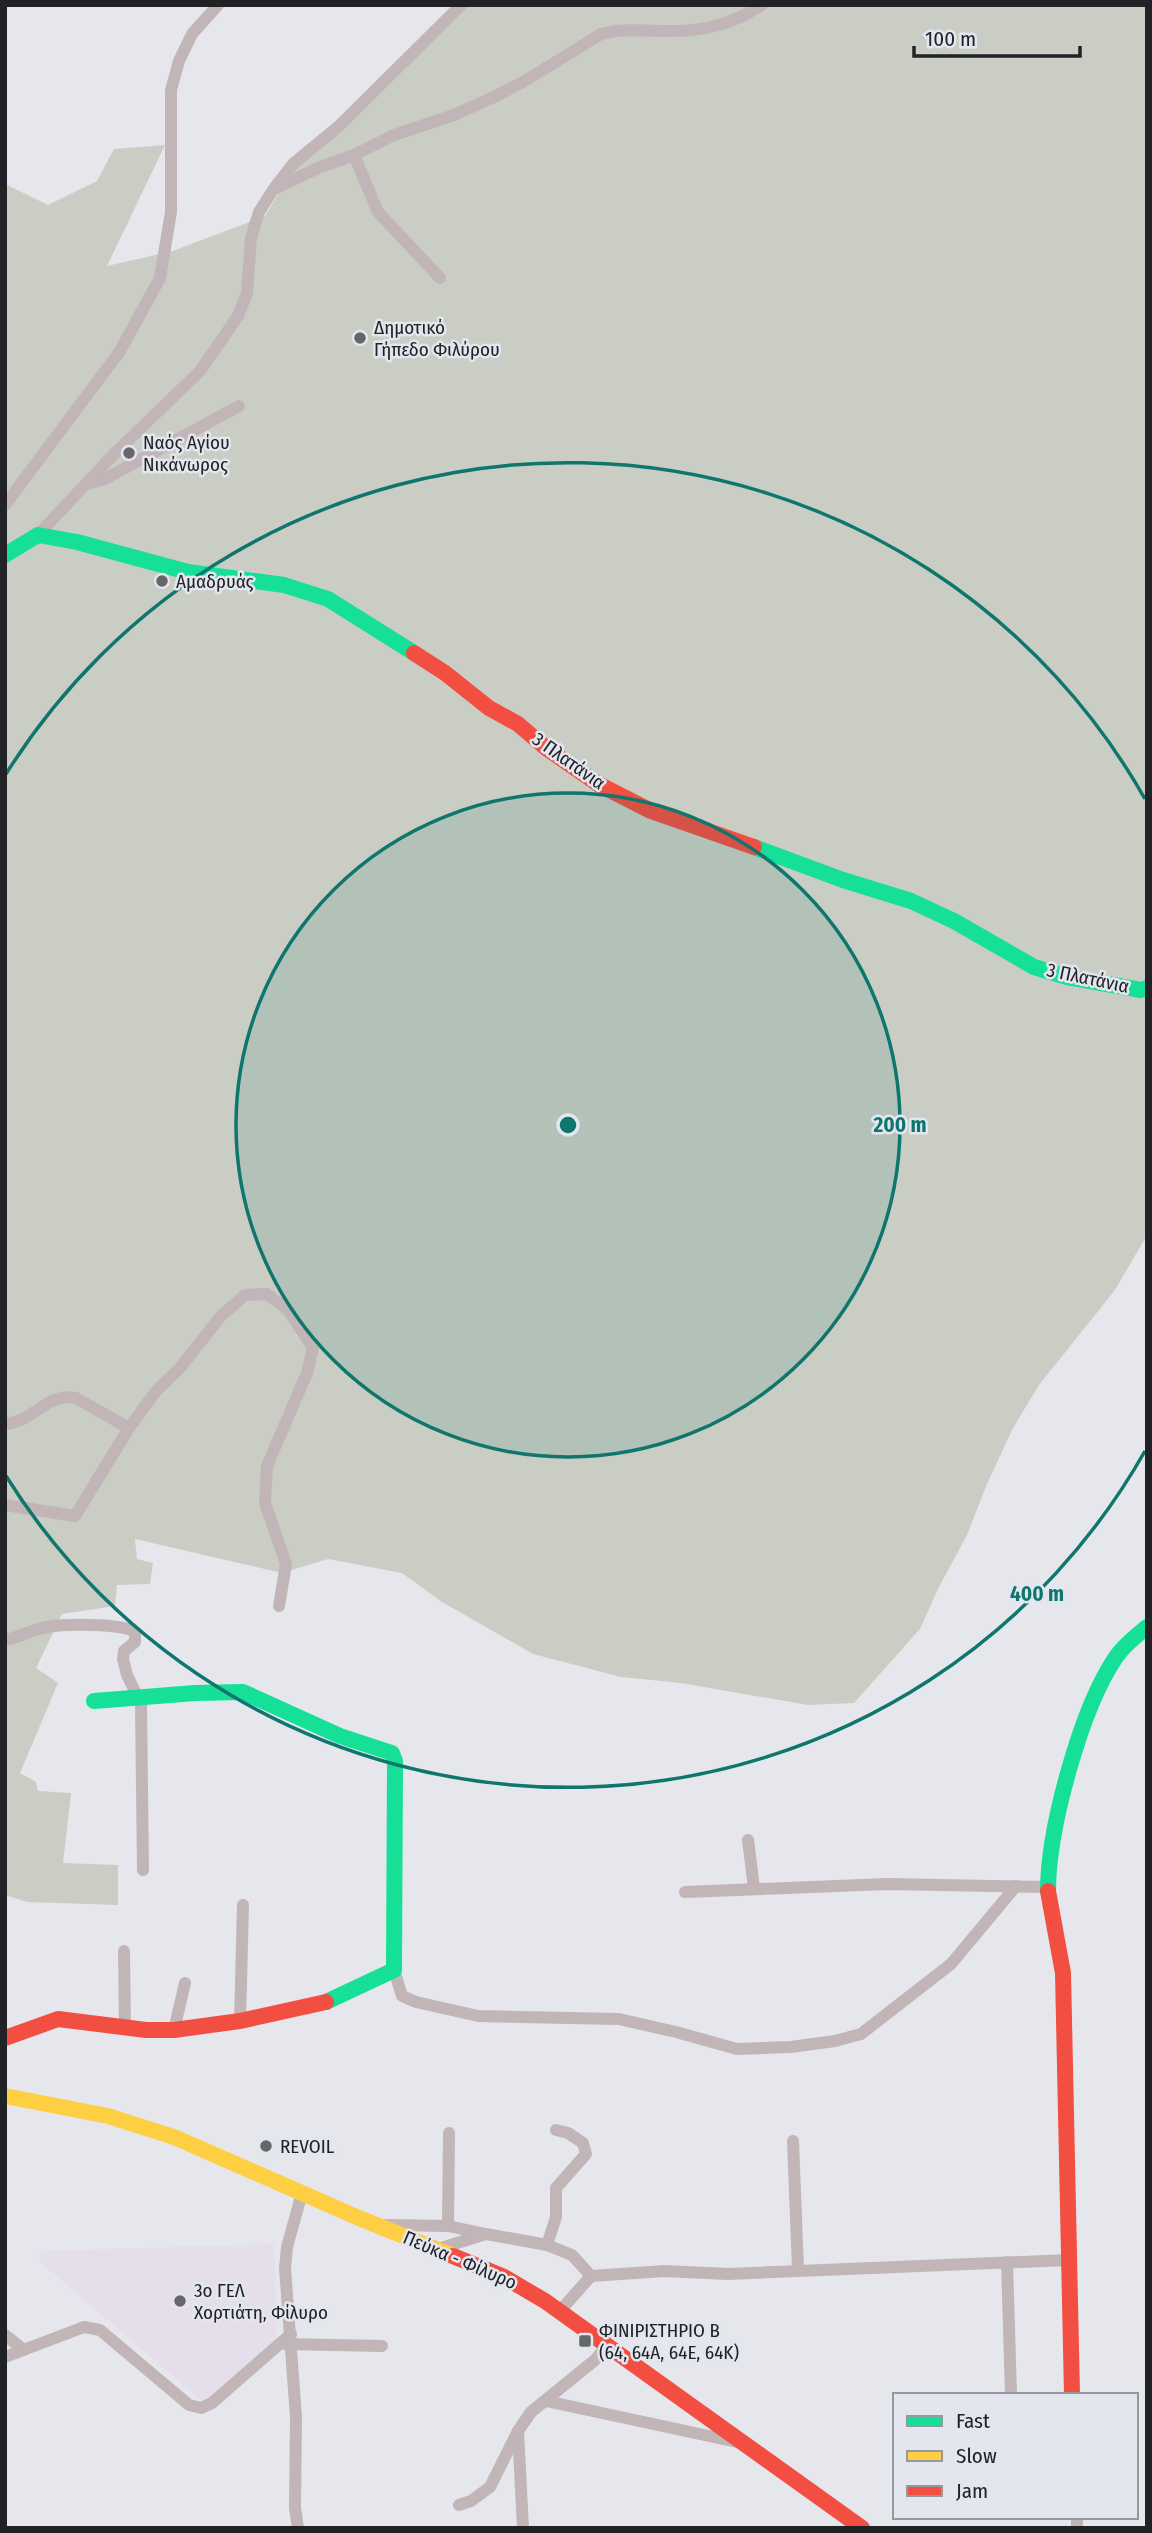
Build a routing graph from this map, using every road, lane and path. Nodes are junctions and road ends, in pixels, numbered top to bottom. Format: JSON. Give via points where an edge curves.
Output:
{"nodes":[{"id":1,"x":218,"y":5,"type":"edge"},
{"id":2,"x":461,"y":5,"type":"edge"},
{"id":3,"x":762,"y":5,"type":"edge"},
{"id":4,"x":354,"y":155,"type":"junction"},
{"id":5,"x":273,"y":190,"type":"junction"},
{"id":6,"x":440,"y":278,"type":"dead end"},
{"id":7,"x":239,"y":406,"type":"dead end"},
{"id":8,"x":87,"y":484,"type":"junction"},
{"id":9,"x":5,"y":505,"type":"edge"},
{"id":10,"x":38,"y":536,"type":"junction"},
{"id":11,"x":5,"y":555,"type":"edge"},
{"id":12,"x":1147,"y":988,"type":"edge"},
{"id":13,"x":5,"y":1424,"type":"edge"},
{"id":14,"x":129,"y":1429,"type":"junction"},
{"id":15,"x":5,"y":1505,"type":"edge"},
{"id":16,"x":279,"y":1605,"type":"dead end"},
{"id":17,"x":1147,"y":1627,"type":"edge"},
{"id":18,"x":5,"y":1640,"type":"edge"},
{"id":19,"x":140,"y":1699,"type":"junction"},
{"id":20,"x":94,"y":1701,"type":"dead end"},
{"id":21,"x":748,"y":1840,"type":"dead end"},
{"id":22,"x":143,"y":1870,"type":"dead end"},
{"id":23,"x":1016,"y":1886,"type":"junction"},
{"id":24,"x":1048,"y":1887,"type":"junction"},
{"id":25,"x":754,"y":1888,"type":"junction"},
{"id":26,"x":685,"y":1892,"type":"dead end"},
{"id":27,"x":243,"y":1905,"type":"dead end"},
{"id":28,"x":124,"y":1951,"type":"dead end"},
{"id":29,"x":394,"y":1970,"type":"junction"},
{"id":30,"x":185,"y":1983,"type":"dead end"},
{"id":31,"x":240,"y":2021,"type":"junction"},
{"id":32,"x":125,"y":2029,"type":"junction"},
{"id":33,"x":174,"y":2030,"type":"junction"},
{"id":34,"x":5,"y":2038,"type":"edge"},
{"id":35,"x":5,"y":2096,"type":"edge"},
{"id":36,"x":556,"y":2130,"type":"dead end"},
{"id":37,"x":449,"y":2133,"type":"dead end"},
{"id":38,"x":793,"y":2141,"type":"dead end"},
{"id":39,"x":302,"y":2193,"type":"junction"},
{"id":40,"x":377,"y":2225,"type":"junction"},
{"id":41,"x":448,"y":2226,"type":"junction"},
{"id":42,"x":486,"y":2234,"type":"junction"},
{"id":43,"x":547,"y":2245,"type":"junction"},
{"id":44,"x":438,"y":2249,"type":"junction"},
{"id":45,"x":1068,"y":2260,"type":"junction"},
{"id":46,"x":1007,"y":2262,"type":"junction"},
{"id":47,"x":798,"y":2269,"type":"junction"},
{"id":48,"x":591,"y":2276,"type":"junction"},
{"id":49,"x":560,"y":2311,"type":"junction"},
{"id":50,"x":5,"y":2335,"type":"edge"},
{"id":51,"x":287,"y":2340,"type":"junction"},
{"id":52,"x":608,"y":2345,"type":"junction"},
{"id":53,"x":382,"y":2346,"type":"dead end"},
{"id":54,"x":24,"y":2350,"type":"junction"},
{"id":55,"x":5,"y":2357,"type":"edge"},
{"id":56,"x":1011,"y":2393,"type":"edge"},
{"id":57,"x":1072,"y":2393,"type":"edge"},
{"id":58,"x":546,"y":2401,"type":"junction"},
{"id":59,"x":518,"y":2431,"type":"junction"},
{"id":60,"x":747,"y":2444,"type":"junction"},
{"id":61,"x":459,"y":2505,"type":"dead end"},
{"id":62,"x":298,"y":2528,"type":"edge"},
{"id":63,"x":523,"y":2528,"type":"edge"},
{"id":64,"x":862,"y":2528,"type":"edge"}],
"edges":[{"from":1,"to":9,"type":"street","via":[[192,34],[171,90],[170,212],[160,278],[120,351]]},
{"from":2,"to":5,"type":"street","via":[[339,126],[293,164]]},
{"from":3,"to":4,"type":"street","via":[[721,27],[601,34],[494,97]]},
{"from":4,"to":5,"type":"street"},
{"from":4,"to":6,"type":"street","via":[[378,212]]},
{"from":5,"to":8,"type":"street","via":[[258,212],[247,293],[238,316],[200,372]]},
{"from":7,"to":8,"type":"street","via":[[105,479]]},
{"from":8,"to":10,"type":"street"},
{"from":10,"to":11,"type":"street"},
{"from":10,"to":12,"type":"street","name":"3 Πλατάνια","via":[[188,572],[284,585],[328,598],[445,673],[598,784],[651,811],[911,901],[1034,967],[1067,977]]},
{"from":13,"to":14,"type":"street","via":[[18,1422],[56,1397],[66,1396]]},
{"from":14,"to":15,"type":"street","via":[[75,1516]]},
{"from":14,"to":16,"type":"street","via":[[157,1390],[245,1295],[267,1294],[288,1310],[313,1348],[267,1466],[265,1503],[286,1564]]},
{"from":17,"to":24,"type":"street","via":[[1117,1656],[1092,1706],[1067,1786]]},
{"from":18,"to":19,"type":"street","via":[[46,1627],[75,1624],[131,1629],[135,1641],[124,1651],[123,1659]]},
{"from":19,"to":20,"type":"street"},
{"from":19,"to":22,"type":"street"},
{"from":19,"to":29,"type":"street","via":[[243,1692],[340,1737],[392,1753]]},
{"from":21,"to":25,"type":"street"},
{"from":23,"to":24,"type":"street"},
{"from":23,"to":25,"type":"street"},
{"from":23,"to":29,"type":"street","via":[[939,1974],[861,2034],[826,2042],[737,2049],[619,2019],[478,2016],[402,1996]]},
{"from":24,"to":45,"type":"street","via":[[1063,1973]]},
{"from":25,"to":26,"type":"street"},
{"from":27,"to":31,"type":"street"},
{"from":28,"to":32,"type":"street"},
{"from":29,"to":31,"type":"street","via":[[322,2004]]},
{"from":30,"to":33,"type":"street"},
{"from":31,"to":33,"type":"street"},
{"from":32,"to":33,"type":"street"},
{"from":32,"to":34,"type":"street","via":[[58,2019]]},
{"from":35,"to":39,"type":"street","name":"Πεύκα - Φίλυρο","via":[[139,2126],[212,2152]]},
{"from":36,"to":43,"type":"street","via":[[583,2143],[586,2154],[556,2188],[556,2217]]},
{"from":37,"to":41,"type":"street"},
{"from":38,"to":47,"type":"street"},
{"from":39,"to":40,"type":"street","name":"Πεύκα - Φίλυρο"},
{"from":39,"to":51,"type":"street","via":[[285,2258]]},
{"from":40,"to":41,"type":"street"},
{"from":40,"to":44,"type":"street","name":"Πεύκα - Φίλυρο"},
{"from":41,"to":42,"type":"street"},
{"from":42,"to":43,"type":"street"},
{"from":42,"to":44,"type":"street"},
{"from":43,"to":48,"type":"street","via":[[572,2255]]},
{"from":44,"to":49,"type":"street","name":"Πεύκα - Φίλυρο","via":[[504,2277]]},
{"from":45,"to":46,"type":"street"},
{"from":45,"to":57,"type":"street"},
{"from":46,"to":47,"type":"street"},
{"from":46,"to":56,"type":"street"},
{"from":47,"to":48,"type":"street"},
{"from":48,"to":49,"type":"street"},
{"from":49,"to":52,"type":"street","name":"Πεύκα - Φίλυρο"},
{"from":50,"to":54,"type":"street"},
{"from":51,"to":53,"type":"street"},
{"from":51,"to":54,"type":"street","via":[[201,2408],[171,2392],[100,2330],[85,2326]]},
{"from":51,"to":62,"type":"street","via":[[297,2435]]},
{"from":52,"to":58,"type":"street"},
{"from":52,"to":60,"type":"street","name":"Πεύκα - Φίλυρο"},
{"from":54,"to":55,"type":"street"},
{"from":58,"to":59,"type":"street"},
{"from":58,"to":60,"type":"street"},
{"from":59,"to":61,"type":"street","via":[[491,2487]]},
{"from":59,"to":63,"type":"street"},
{"from":60,"to":64,"type":"street","name":"Πεύκα - Φίλυρο"}]}
